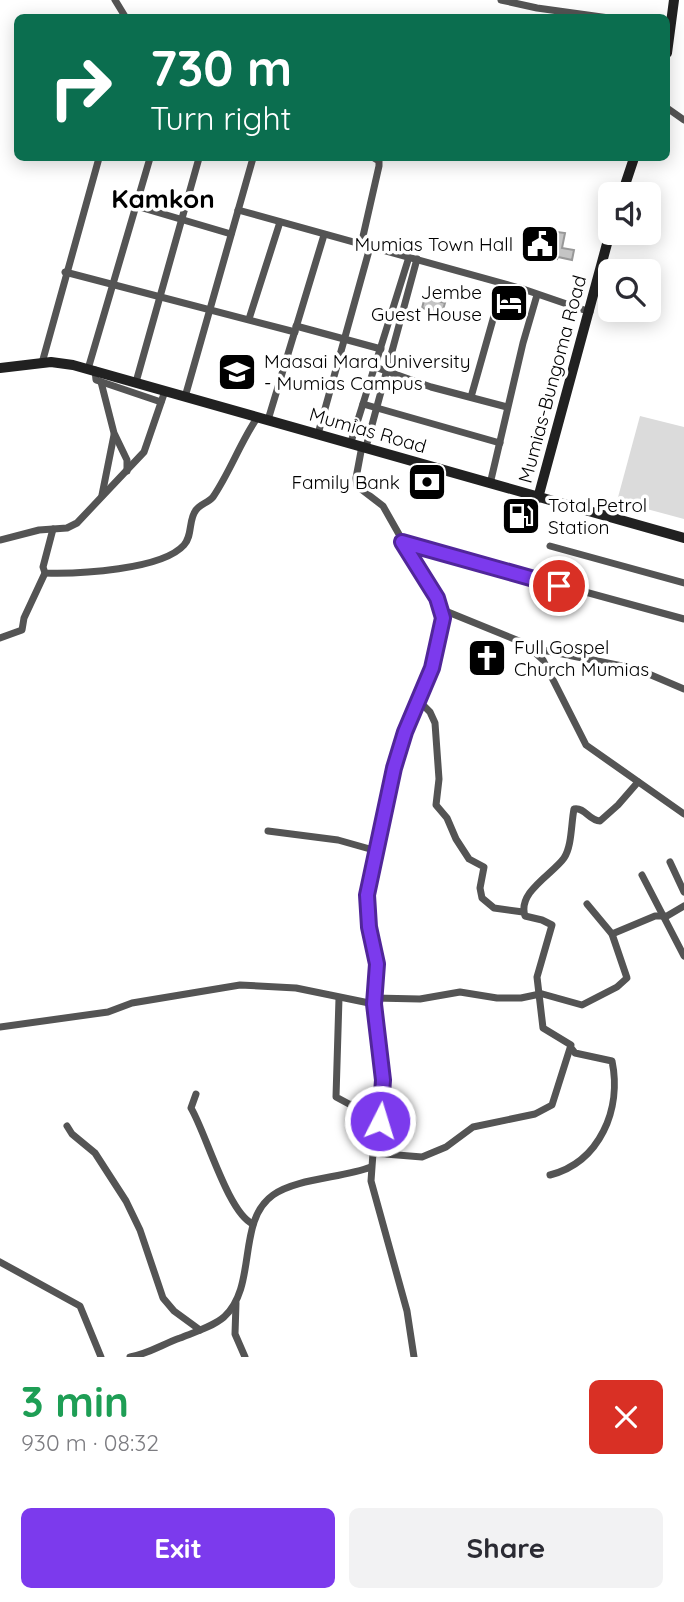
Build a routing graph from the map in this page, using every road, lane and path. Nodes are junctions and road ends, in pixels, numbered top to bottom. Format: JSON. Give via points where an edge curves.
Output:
{"nodes":[{"id":1,"x":501,"y":0,"type":"edge"},
{"id":2,"x":674,"y":0,"type":"edge"},
{"id":3,"x":580,"y":14,"type":"edge"},
{"id":4,"x":670,"y":19,"type":"edge"},
{"id":5,"x":98,"y":161,"type":"edge"},
{"id":6,"x":149,"y":161,"type":"edge"},
{"id":7,"x":198,"y":161,"type":"edge"},
{"id":8,"x":252,"y":161,"type":"edge"},
{"id":9,"x":379,"y":161,"type":"edge"},
{"id":10,"x":633,"y":161,"type":"edge"},
{"id":11,"x":626,"y":182,"type":"edge"},
{"id":12,"x":136,"y":206,"type":"junction"},
{"id":13,"x":238,"y":210,"type":"junction"},
{"id":14,"x":182,"y":219,"type":"junction"},
{"id":15,"x":280,"y":222,"type":"junction"},
{"id":16,"x":231,"y":234,"type":"junction"},
{"id":17,"x":324,"y":235,"type":"junction"},
{"id":18,"x":607,"y":245,"type":"edge"},
{"id":19,"x":365,"y":246,"type":"junction"},
{"id":20,"x":413,"y":258,"type":"junction"},
{"id":21,"x":65,"y":272,"type":"junction"},
{"id":22,"x":113,"y":284,"type":"junction"},
{"id":23,"x":503,"y":284,"type":"junction"},
{"id":24,"x":537,"y":295,"type":"junction"},
{"id":25,"x":160,"y":296,"type":"junction"},
{"id":26,"x":209,"y":309,"type":"junction"},
{"id":27,"x":590,"y":312,"type":"junction"},
{"id":28,"x":249,"y":319,"type":"junction"},
{"id":29,"x":296,"y":329,"type":"junction"},
{"id":30,"x":343,"y":339,"type":"junction"},
{"id":31,"x":381,"y":349,"type":"junction"},
{"id":32,"x":41,"y":363,"type":"junction"},
{"id":33,"x":376,"y":367,"type":"junction"},
{"id":34,"x":0,"y":368,"type":"edge"},
{"id":35,"x":91,"y":370,"type":"junction"},
{"id":36,"x":388,"y":372,"type":"junction"},
{"id":37,"x":136,"y":382,"type":"junction"},
{"id":38,"x":101,"y":383,"type":"junction"},
{"id":39,"x":163,"y":397,"type":"junction"},
{"id":40,"x":185,"y":397,"type":"junction"},
{"id":41,"x":471,"y":397,"type":"junction"},
{"id":42,"x":363,"y":404,"type":"junction"},
{"id":43,"x":507,"y":407,"type":"junction"},
{"id":44,"x":376,"y":408,"type":"junction"},
{"id":45,"x":257,"y":418,"type":"junction"},
{"id":46,"x":268,"y":420,"type":"junction"},
{"id":47,"x":114,"y":433,"type":"junction"},
{"id":48,"x":318,"y":434,"type":"junction"},
{"id":49,"x":351,"y":442,"type":"junction"},
{"id":50,"x":500,"y":443,"type":"junction"},
{"id":51,"x":364,"y":447,"type":"junction"},
{"id":52,"x":127,"y":471,"type":"junction"},
{"id":53,"x":490,"y":484,"type":"junction"},
{"id":54,"x":102,"y":496,"type":"junction"},
{"id":55,"x":538,"y":498,"type":"junction"},
{"id":56,"x":53,"y":529,"type":"junction"},
{"id":57,"x":684,"y":538,"type":"edge"},
{"id":58,"x":0,"y":540,"type":"edge"},
{"id":59,"x":402,"y":542,"type":"junction"},
{"id":60,"x":550,"y":546,"type":"dead end"},
{"id":61,"x":45,"y":573,"type":"junction"},
{"id":62,"x":684,"y":583,"type":"edge"},
{"id":63,"x":443,"y":610,"type":"junction"},
{"id":64,"x":684,"y":619,"type":"edge"},
{"id":65,"x":0,"y":638,"type":"edge"},
{"id":66,"x":532,"y":648,"type":"junction"},
{"id":67,"x":684,"y":689,"type":"edge"},
{"id":68,"x":418,"y":700,"type":"junction"},
{"id":69,"x":638,"y":782,"type":"junction"},
{"id":70,"x":684,"y":814,"type":"edge"},
{"id":71,"x":268,"y":831,"type":"dead end"},
{"id":72,"x":377,"y":851,"type":"junction"},
{"id":73,"x":670,"y":862,"type":"dead end"},
{"id":74,"x":642,"y":875,"type":"dead end"},
{"id":75,"x":684,"y":892,"type":"edge"},
{"id":76,"x":587,"y":904,"type":"dead end"},
{"id":77,"x":684,"y":906,"type":"edge"},
{"id":78,"x":523,"y":912,"type":"junction"},
{"id":79,"x":662,"y":915,"type":"junction"},
{"id":80,"x":612,"y":934,"type":"junction"},
{"id":81,"x":684,"y":956,"type":"edge"},
{"id":82,"x":539,"y":993,"type":"junction"},
{"id":83,"x":339,"y":998,"type":"junction"},
{"id":84,"x":374,"y":1001,"type":"junction"},
{"id":85,"x":0,"y":1027,"type":"edge"},
{"id":86,"x":571,"y":1048,"type":"junction"},
{"id":87,"x":195,"y":1094,"type":"dead end"},
{"id":88,"x":382,"y":1109,"type":"junction"},
{"id":89,"x":68,"y":1126,"type":"dead end"},
{"id":90,"x":373,"y":1153,"type":"junction"},
{"id":91,"x":371,"y":1167,"type":"junction"},
{"id":92,"x":550,"y":1175,"type":"dead end"},
{"id":93,"x":253,"y":1224,"type":"junction"},
{"id":94,"x":0,"y":1262,"type":"edge"},
{"id":95,"x":236,"y":1302,"type":"junction"},
{"id":96,"x":200,"y":1329,"type":"junction"},
{"id":97,"x":140,"y":1356,"type":"edge"},
{"id":98,"x":101,"y":1357,"type":"edge"},
{"id":99,"x":130,"y":1357,"type":"edge"},
{"id":100,"x":245,"y":1357,"type":"edge"},
{"id":101,"x":414,"y":1357,"type":"edge"}],
"edges":[{"from":1,"to":3,"type":"street"},
{"from":2,"to":4,"type":"street"},
{"from":5,"to":21,"type":"street"},
{"from":6,"to":12,"type":"street"},
{"from":7,"to":14,"type":"street"},
{"from":8,"to":13,"type":"street"},
{"from":9,"to":19,"type":"street"},
{"from":10,"to":11,"type":"street"},
{"from":12,"to":14,"type":"street"},
{"from":12,"to":22,"type":"street"},
{"from":13,"to":15,"type":"street"},
{"from":13,"to":16,"type":"street"},
{"from":14,"to":16,"type":"street"},
{"from":14,"to":25,"type":"street"},
{"from":15,"to":17,"type":"street"},
{"from":15,"to":28,"type":"street"},
{"from":16,"to":26,"type":"street"},
{"from":17,"to":19,"type":"street"},
{"from":17,"to":29,"type":"street"},
{"from":18,"to":27,"type":"street","name":"Mumias-Bungoma Road"},
{"from":19,"to":20,"type":"street"},
{"from":19,"to":30,"type":"street"},
{"from":20,"to":23,"type":"street"},
{"from":20,"to":31,"type":"street"},
{"from":20,"to":36,"type":"street"},
{"from":21,"to":22,"type":"street"},
{"from":21,"to":32,"type":"street"},
{"from":22,"to":25,"type":"street"},
{"from":22,"to":35,"type":"street"},
{"from":23,"to":24,"type":"street"},
{"from":23,"to":41,"type":"street"},
{"from":24,"to":27,"type":"street"},
{"from":24,"to":43,"type":"street"},
{"from":25,"to":26,"type":"street"},
{"from":25,"to":37,"type":"street"},
{"from":26,"to":28,"type":"street"},
{"from":26,"to":40,"type":"street"},
{"from":27,"to":55,"type":"street","name":"Mumias-Bungoma Road"},
{"from":28,"to":29,"type":"street"},
{"from":29,"to":30,"type":"street"},
{"from":29,"to":46,"type":"street"},
{"from":30,"to":31,"type":"street"},
{"from":30,"to":48,"type":"street"},
{"from":31,"to":33,"type":"street"},
{"from":32,"to":34,"type":"street","name":"Mumias Road"},
{"from":32,"to":35,"type":"street","name":"Mumias Road"},
{"from":33,"to":36,"type":"street"},
{"from":33,"to":42,"type":"street"},
{"from":35,"to":37,"type":"street","name":"Mumias Road"},
{"from":35,"to":38,"type":"street"},
{"from":36,"to":41,"type":"street"},
{"from":36,"to":44,"type":"street"},
{"from":37,"to":39,"type":"street","name":"Mumias Road"},
{"from":38,"to":39,"type":"street"},
{"from":38,"to":47,"type":"street"},
{"from":39,"to":40,"type":"street","name":"Mumias Road"},
{"from":39,"to":52,"type":"street","via":[[144,452]]},
{"from":40,"to":45,"type":"street","name":"Mumias Road"},
{"from":41,"to":43,"type":"street"},
{"from":42,"to":44,"type":"street"},
{"from":42,"to":49,"type":"street"},
{"from":43,"to":50,"type":"street"},
{"from":44,"to":50,"type":"street"},
{"from":44,"to":51,"type":"street"},
{"from":45,"to":46,"type":"street","name":"Mumias Road"},
{"from":45,"to":61,"type":"street","via":[[212,497],[196,510],[187,542],[177,552],[104,572]]},
{"from":46,"to":48,"type":"street","name":"Mumias Road"},
{"from":47,"to":52,"type":"street","via":[[127,460]]},
{"from":47,"to":54,"type":"street"},
{"from":48,"to":49,"type":"street","name":"Mumias Road"},
{"from":49,"to":51,"type":"street","name":"Mumias Road"},
{"from":50,"to":53,"type":"street"},
{"from":51,"to":53,"type":"street","name":"Mumias Road"},
{"from":51,"to":59,"type":"street","via":[[357,486],[379,500]]},
{"from":52,"to":54,"type":"street"},
{"from":53,"to":55,"type":"street","name":"Mumias Road"},
{"from":54,"to":56,"type":"street","via":[[74,525]]},
{"from":55,"to":57,"type":"street","name":"Mumias Road"},
{"from":56,"to":58,"type":"street"},
{"from":56,"to":61,"type":"street"},
{"from":59,"to":63,"type":"street"},
{"from":59,"to":64,"type":"street"},
{"from":60,"to":62,"type":"street"},
{"from":61,"to":65,"type":"street","via":[[22,630]]},
{"from":63,"to":66,"type":"street"},
{"from":63,"to":68,"type":"street","via":[[438,651]]},
{"from":66,"to":67,"type":"street","via":[[637,669]]},
{"from":66,"to":69,"type":"street","via":[[543,660],[586,746]]},
{"from":68,"to":72,"type":"street","via":[[394,768]]},
{"from":68,"to":78,"type":"street","via":[[435,723],[436,806],[470,860],[484,867],[482,898],[494,908]]},
{"from":69,"to":70,"type":"street"},
{"from":69,"to":78,"type":"street","via":[[600,821],[574,809],[565,856],[535,887]]},
{"from":71,"to":72,"type":"street"},
{"from":72,"to":84,"type":"street","via":[[366,906],[377,964]]},
{"from":73,"to":75,"type":"street"},
{"from":74,"to":79,"type":"street"},
{"from":76,"to":80,"type":"street"},
{"from":77,"to":79,"type":"street"},
{"from":78,"to":82,"type":"street","via":[[552,925],[538,971]]},
{"from":79,"to":80,"type":"street"},
{"from":79,"to":81,"type":"street"},
{"from":80,"to":82,"type":"street","via":[[627,975],[620,985],[582,1005]]},
{"from":82,"to":84,"type":"street","via":[[497,998],[460,992]]},
{"from":82,"to":86,"type":"street","via":[[543,1028]]},
{"from":83,"to":84,"type":"street"},
{"from":83,"to":85,"type":"street","via":[[296,988],[240,985],[132,1003],[108,1012]]},
{"from":83,"to":88,"type":"street","via":[[336,1097]]},
{"from":84,"to":88,"type":"street"},
{"from":86,"to":90,"type":"street","via":[[554,1101],[546,1109],[475,1126],[422,1157]]},
{"from":86,"to":92,"type":"street","via":[[575,1053],[612,1061],[612,1109],[591,1152],[572,1167]]},
{"from":87,"to":93,"type":"street","via":[[191,1108],[209,1149],[236,1207]]},
{"from":88,"to":90,"type":"street"},
{"from":89,"to":96,"type":"street","via":[[95,1153],[126,1201],[163,1298]]},
{"from":90,"to":91,"type":"street"},
{"from":91,"to":93,"type":"street","via":[[282,1190],[259,1209]]},
{"from":91,"to":101,"type":"street"},
{"from":93,"to":95,"type":"street"},
{"from":94,"to":98,"type":"street","via":[[80,1306]]},
{"from":95,"to":96,"type":"street","via":[[222,1319]]},
{"from":95,"to":100,"type":"street","via":[[235,1334]]},
{"from":96,"to":97,"type":"street"},
{"from":97,"to":99,"type":"street"}]}
